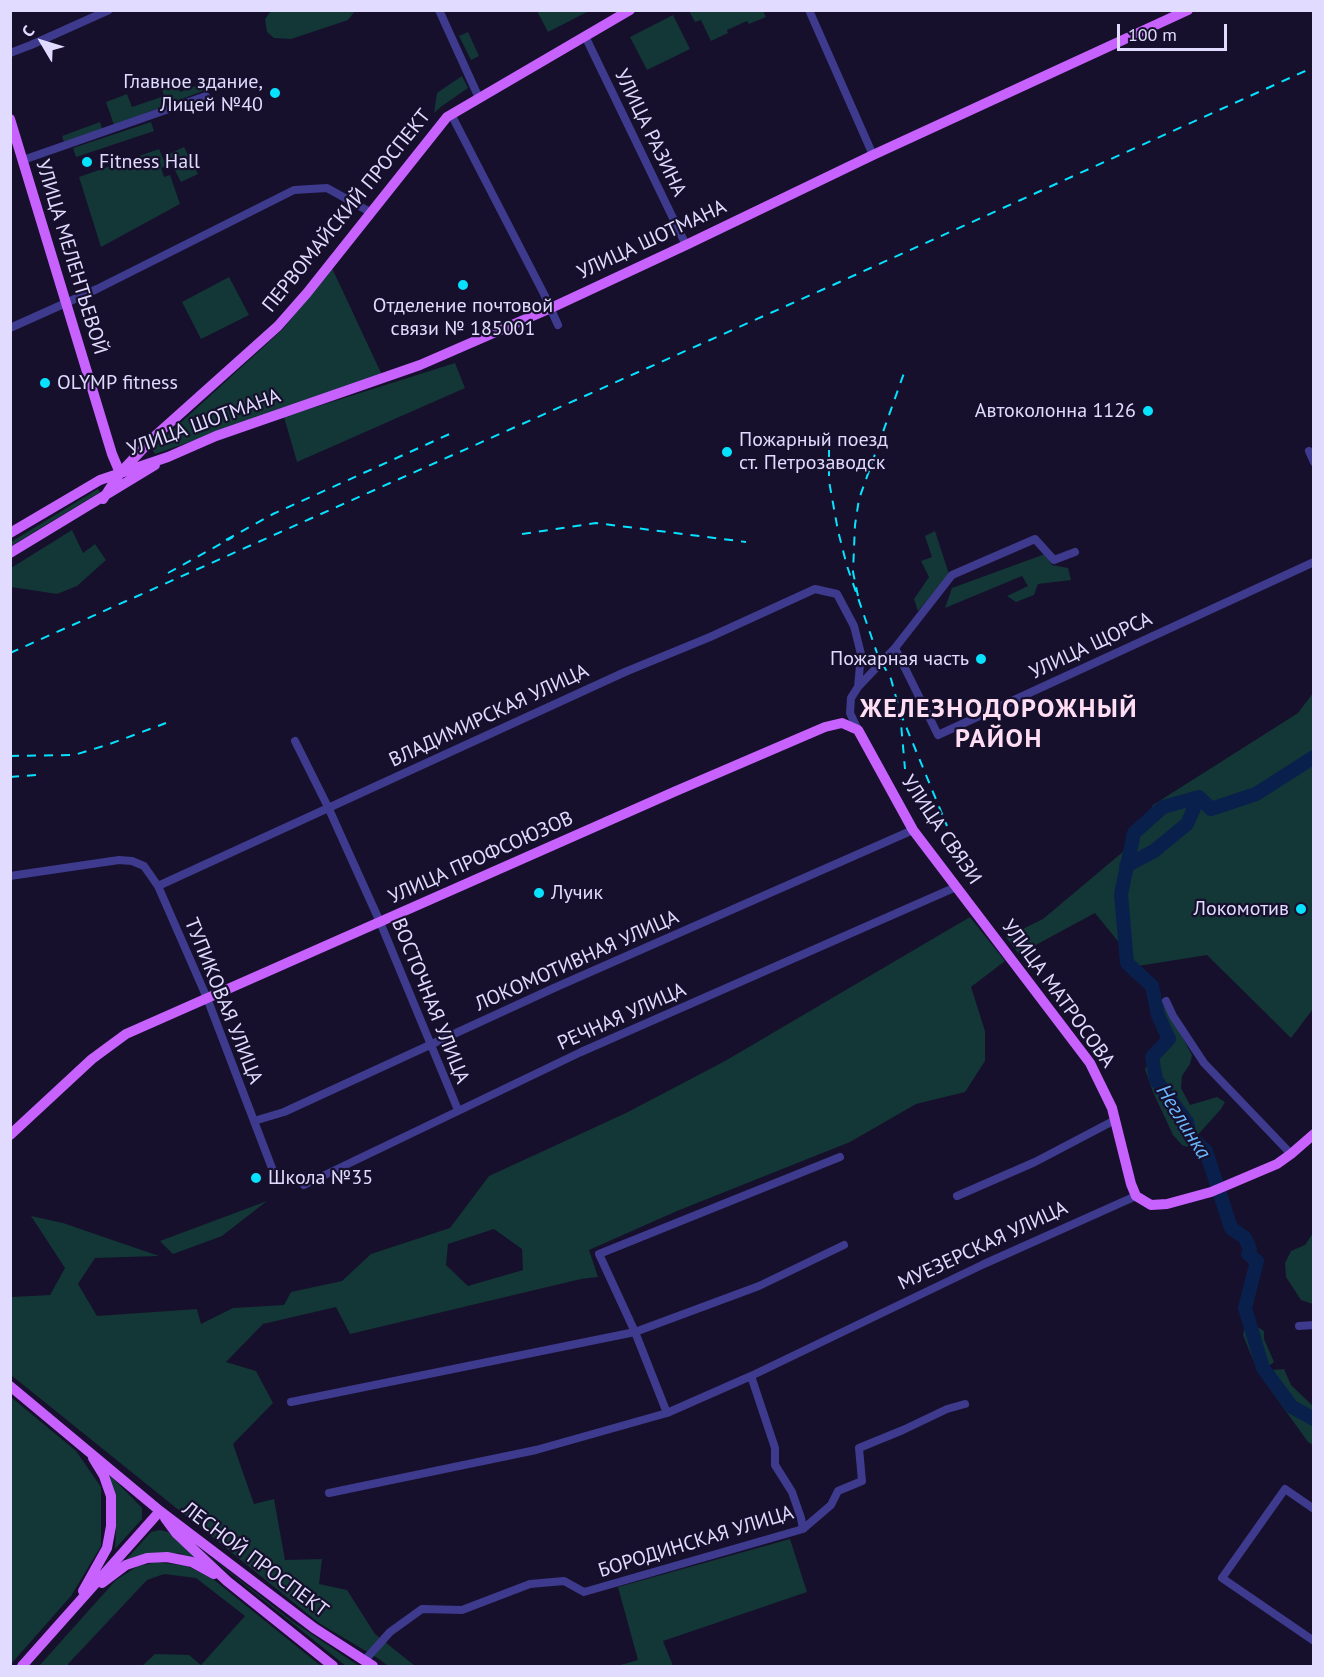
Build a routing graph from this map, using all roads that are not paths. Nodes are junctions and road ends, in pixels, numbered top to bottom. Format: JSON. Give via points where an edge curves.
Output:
{"nodes":[{"id":1,"x":109,"y":10,"type":"edge"},
{"id":2,"x":439,"y":10,"type":"edge"},
{"id":3,"x":630,"y":10,"type":"edge"},
{"id":4,"x":809,"y":10,"type":"edge"},
{"id":5,"x":1188,"y":10,"type":"edge"},
{"id":6,"x":585,"y":36,"type":"junction"},
{"id":7,"x":10,"y":53,"type":"edge"},
{"id":8,"x":206,"y":96,"type":"dead end"},
{"id":9,"x":479,"y":98,"type":"junction"},
{"id":10,"x":451,"y":114,"type":"junction"},
{"id":11,"x":10,"y":119,"type":"edge"},
{"id":12,"x":873,"y":155,"type":"junction"},
{"id":13,"x":23,"y":160,"type":"junction"},
{"id":14,"x":370,"y":212,"type":"junction"},
{"id":15,"x":686,"y":245,"type":"junction"},
{"id":16,"x":66,"y":302,"type":"junction"},
{"id":17,"x":551,"y":308,"type":"junction"},
{"id":18,"x":558,"y":325,"type":"dead end"},
{"id":19,"x":10,"y":328,"type":"edge"},
{"id":20,"x":150,"y":442,"type":"junction"},
{"id":21,"x":1309,"y":451,"type":"dead end"},
{"id":22,"x":112,"y":454,"type":"junction"},
{"id":23,"x":168,"y":457,"type":"junction"},
{"id":24,"x":157,"y":461,"type":"junction"},
{"id":25,"x":1314,"y":462,"type":"edge"},
{"id":26,"x":120,"y":473,"type":"junction"},
{"id":27,"x":100,"y":480,"type":"junction"},
{"id":28,"x":103,"y":499,"type":"junction"},
{"id":29,"x":10,"y":533,"type":"edge"},
{"id":30,"x":1075,"y":552,"type":"dead end"},
{"id":31,"x":10,"y":553,"type":"edge"},
{"id":32,"x":1314,"y":562,"type":"edge"},
{"id":33,"x":895,"y":648,"type":"junction"},
{"id":34,"x":858,"y":687,"type":"junction"},
{"id":35,"x":858,"y":730,"type":"junction"},
{"id":36,"x":295,"y":741,"type":"dead end"},
{"id":37,"x":327,"y":807,"type":"junction"},
{"id":38,"x":913,"y":830,"type":"junction"},
{"id":39,"x":10,"y":876,"type":"edge"},
{"id":40,"x":158,"y":886,"type":"junction"},
{"id":41,"x":956,"y":887,"type":"junction"},
{"id":42,"x":979,"y":918,"type":"joint"},
{"id":43,"x":380,"y":922,"type":"junction"},
{"id":44,"x":207,"y":998,"type":"junction"},
{"id":45,"x":1166,"y":1001,"type":"dead end"},
{"id":46,"x":430,"y":1045,"type":"junction"},
{"id":47,"x":458,"y":1110,"type":"junction"},
{"id":48,"x":254,"y":1120,"type":"junction"},
{"id":49,"x":1115,"y":1120,"type":"junction"},
{"id":50,"x":1314,"y":1134,"type":"edge"},
{"id":51,"x":10,"y":1135,"type":"edge"},
{"id":52,"x":1291,"y":1154,"type":"junction"},
{"id":53,"x":840,"y":1157,"type":"dead end"},
{"id":54,"x":275,"y":1176,"type":"dead end"},
{"id":55,"x":304,"y":1185,"type":"dead end"},
{"id":56,"x":957,"y":1196,"type":"dead end"},
{"id":57,"x":1136,"y":1196,"type":"junction"},
{"id":58,"x":844,"y":1245,"type":"dead end"},
{"id":59,"x":1299,"y":1326,"type":"dead end"},
{"id":60,"x":1314,"y":1326,"type":"edge"},
{"id":61,"x":635,"y":1332,"type":"junction"},
{"id":62,"x":751,"y":1376,"type":"junction"},
{"id":63,"x":10,"y":1386,"type":"edge"},
{"id":64,"x":291,"y":1402,"type":"dead end"},
{"id":65,"x":965,"y":1404,"type":"dead end"},
{"id":66,"x":667,"y":1413,"type":"junction"},
{"id":67,"x":87,"y":1448,"type":"junction"},
{"id":68,"x":329,"y":1493,"type":"dead end"},
{"id":69,"x":1314,"y":1509,"type":"edge"},
{"id":70,"x":160,"y":1511,"type":"junction"},
{"id":71,"x":803,"y":1529,"type":"junction"},
{"id":72,"x":227,"y":1581,"type":"junction"},
{"id":73,"x":75,"y":1607,"type":"junction"},
{"id":74,"x":1314,"y":1641,"type":"edge"},
{"id":75,"x":369,"y":1663,"type":"edge"},
{"id":76,"x":22,"y":1666,"type":"edge"},
{"id":77,"x":333,"y":1666,"type":"edge"}],
"edges":[{"from":1,"to":7,"type":"street"},
{"from":2,"to":9,"type":"street"},
{"from":3,"to":6,"type":"main road","name":"ПЕРВОМАЙСКИЙ ПРОСПЕКТ"},
{"from":4,"to":12,"type":"street"},
{"from":5,"to":12,"type":"main road","name":"УЛИЦА ШОТМАНА"},
{"from":6,"to":9,"type":"main road","name":"ПЕРВОМАЙСКИЙ ПРОСПЕКТ"},
{"from":6,"to":15,"type":"street","name":"УЛИЦА РАЗИНА"},
{"from":8,"to":13,"type":"street"},
{"from":9,"to":10,"type":"main road","name":"ПЕРВОМАЙСКИЙ ПРОСПЕКТ"},
{"from":10,"to":14,"type":"main road","name":"ПЕРВОМАЙСКИЙ ПРОСПЕКТ"},
{"from":10,"to":17,"type":"street"},
{"from":11,"to":13,"type":"main road","name":"УЛИЦА МЕЛЕНТЬЕВОЙ"},
{"from":12,"to":15,"type":"main road","name":"УЛИЦА ШОТМАНА"},
{"from":13,"to":16,"type":"main road","name":"УЛИЦА МЕЛЕНТЬЕВОЙ"},
{"from":14,"to":16,"type":"street","via":[[327,188],[294,190]]},
{"from":14,"to":20,"type":"main road","name":"ПЕРВОМАЙСКИЙ ПРОСПЕКТ","via":[[278,326]]},
{"from":15,"to":17,"type":"main road","name":"УЛИЦА ШОТМАНА"},
{"from":16,"to":19,"type":"street"},
{"from":16,"to":22,"type":"main road","name":"УЛИЦА МЕЛЕНТЬЕВОЙ"},
{"from":17,"to":18,"type":"street"},
{"from":17,"to":23,"type":"main road","name":"УЛИЦА ШОТМАНА","via":[[420,365],[216,436]]},
{"from":20,"to":22,"type":"main road","via":[[124,458]]},
{"from":20,"to":24,"type":"main road","via":[[147,455]]},
{"from":20,"to":26,"type":"main road","name":"ПЕРВОМАЙСКИЙ ПРОСПЕКТ"},
{"from":21,"to":25,"type":"street"},
{"from":22,"to":26,"type":"main road","name":"УЛИЦА МЕЛЕНТЬЕВОЙ"},
{"from":22,"to":27,"type":"main road","via":[[112,463]]},
{"from":23,"to":24,"type":"main road","name":"УЛИЦА ШОТМАНА"},
{"from":23,"to":28,"type":"main road","name":"ПЕРВОМАЙСКИЙ ПРОСПЕКТ"},
{"from":24,"to":26,"type":"main road","name":"УЛИЦА ШОТМАНА"},
{"from":26,"to":27,"type":"main road","name":"ПЕРВОМАЙСКИЙ ПРОСПЕКТ"},
{"from":26,"to":28,"type":"main road","name":"ПЕРВОМАЙСКИЙ ПРОСПЕКТ"},
{"from":27,"to":29,"type":"main road","name":"ПЕРВОМАЙСКИЙ ПРОСПЕКТ"},
{"from":28,"to":31,"type":"main road","name":"ПЕРВОМАЙСКИЙ ПРОСПЕКТ"},
{"from":30,"to":33,"type":"street","via":[[1054,560],[1035,539],[952,575]]},
{"from":32,"to":33,"type":"street","name":"УЛИЦА ЩОРСА","via":[[938,735]]},
{"from":33,"to":34,"type":"street"},
{"from":34,"to":35,"type":"street","via":[[851,698],[850,712]]},
{"from":34,"to":37,"type":"street","name":"ВЛАДИМИРСКАЯ УЛИЦА","via":[[861,654],[854,626],[837,594],[815,590]]},
{"from":35,"to":38,"type":"main road","name":"УЛИЦА СВЯЗИ"},
{"from":35,"to":43,"type":"main road","name":"УЛИЦА ПРОФСОЮЗОВ","via":[[842,723],[825,727]]},
{"from":36,"to":37,"type":"street","name":"ВОСТОЧНАЯ УЛИЦА"},
{"from":37,"to":40,"type":"street","name":"ВЛАДИМИРСКАЯ УЛИЦА"},
{"from":37,"to":43,"type":"street","name":"ВОСТОЧНАЯ УЛИЦА"},
{"from":38,"to":41,"type":"main road","name":"УЛИЦА СВЯЗИ"},
{"from":38,"to":46,"type":"street","name":"ЛОКОМОТИВНАЯ УЛИЦА"},
{"from":39,"to":40,"type":"street","name":"ТУПИКОВАЯ УЛИЦА","via":[[119,860],[144,866]]},
{"from":40,"to":44,"type":"street","name":"ТУПИКОВАЯ УЛИЦА"},
{"from":41,"to":42,"type":"main road","name":"УЛИЦА СВЯЗИ"},
{"from":41,"to":47,"type":"street","name":"РЕЧНАЯ УЛИЦА"},
{"from":42,"to":49,"type":"main road","name":"УЛИЦА МАТРОСОВА","via":[[1090,1063]]},
{"from":43,"to":44,"type":"main road","name":"УЛИЦА ПРОФСОЮЗОВ"},
{"from":43,"to":46,"type":"street","name":"ВОСТОЧНАЯ УЛИЦА"},
{"from":44,"to":48,"type":"street","name":"ТУПИКОВАЯ УЛИЦА"},
{"from":44,"to":51,"type":"main road","name":"УЛИЦА ПРОФСОЮЗОВ","via":[[120,1038]]},
{"from":45,"to":52,"type":"street","via":[[1204,1063]]},
{"from":46,"to":47,"type":"street","name":"ВОСТОЧНАЯ УЛИЦА"},
{"from":46,"to":48,"type":"street","name":"ЛОКОМОТИВНАЯ УЛИЦА","via":[[284,1112]]},
{"from":47,"to":55,"type":"street","name":"РЕЧНАЯ УЛИЦА"},
{"from":48,"to":54,"type":"street","name":"ТУПИКОВАЯ УЛИЦА"},
{"from":49,"to":56,"type":"street"},
{"from":49,"to":57,"type":"main road","name":"УЛИЦА МАТРОСОВА"},
{"from":50,"to":52,"type":"main road"},
{"from":52,"to":57,"type":"main road","via":[[1227,1186],[1167,1204],[1151,1205]]},
{"from":53,"to":61,"type":"street","via":[[599,1254]]},
{"from":57,"to":62,"type":"street","name":"МУЕЗЕРСКАЯ УЛИЦА"},
{"from":58,"to":61,"type":"street","via":[[759,1286]]},
{"from":59,"to":60,"type":"street"},
{"from":61,"to":64,"type":"street"},
{"from":61,"to":66,"type":"street"},
{"from":62,"to":66,"type":"street","name":"МУЕЗЕРСКАЯ УЛИЦА"},
{"from":62,"to":71,"type":"street","via":[[775,1448],[775,1465],[792,1492]]},
{"from":63,"to":67,"type":"main road"},
{"from":65,"to":71,"type":"street","name":"БОРОДИНСКАЯ УЛИЦА","via":[[859,1448],[862,1481],[838,1491],[831,1505]]},
{"from":66,"to":68,"type":"street","name":"МУЕЗЕРСКАЯ УЛИЦА","via":[[536,1450]]},
{"from":67,"to":70,"type":"main road"},
{"from":67,"to":73,"type":"main road","via":[[111,1496],[111,1526],[107,1548]]},
{"from":69,"to":74,"type":"street","via":[[1285,1489],[1222,1578]]},
{"from":70,"to":72,"type":"main road","name":"ЛЕСНОЙ ПРОСПЕКТ","via":[[176,1533]]},
{"from":70,"to":73,"type":"main road"},
{"from":70,"to":75,"type":"main road","name":"ЛЕСНОЙ ПРОСПЕКТ","via":[[314,1628]]},
{"from":71,"to":75,"type":"street","name":"БОРОДИНСКАЯ УЛИЦА","via":[[584,1592],[564,1581],[530,1584],[462,1610],[422,1609],[390,1632]]},
{"from":72,"to":73,"type":"main road","via":[[192,1562],[147,1558],[126,1565]]},
{"from":72,"to":77,"type":"main road","name":"ЛЕСНОЙ ПРОСПЕКТ"},
{"from":73,"to":76,"type":"main road"}]}
